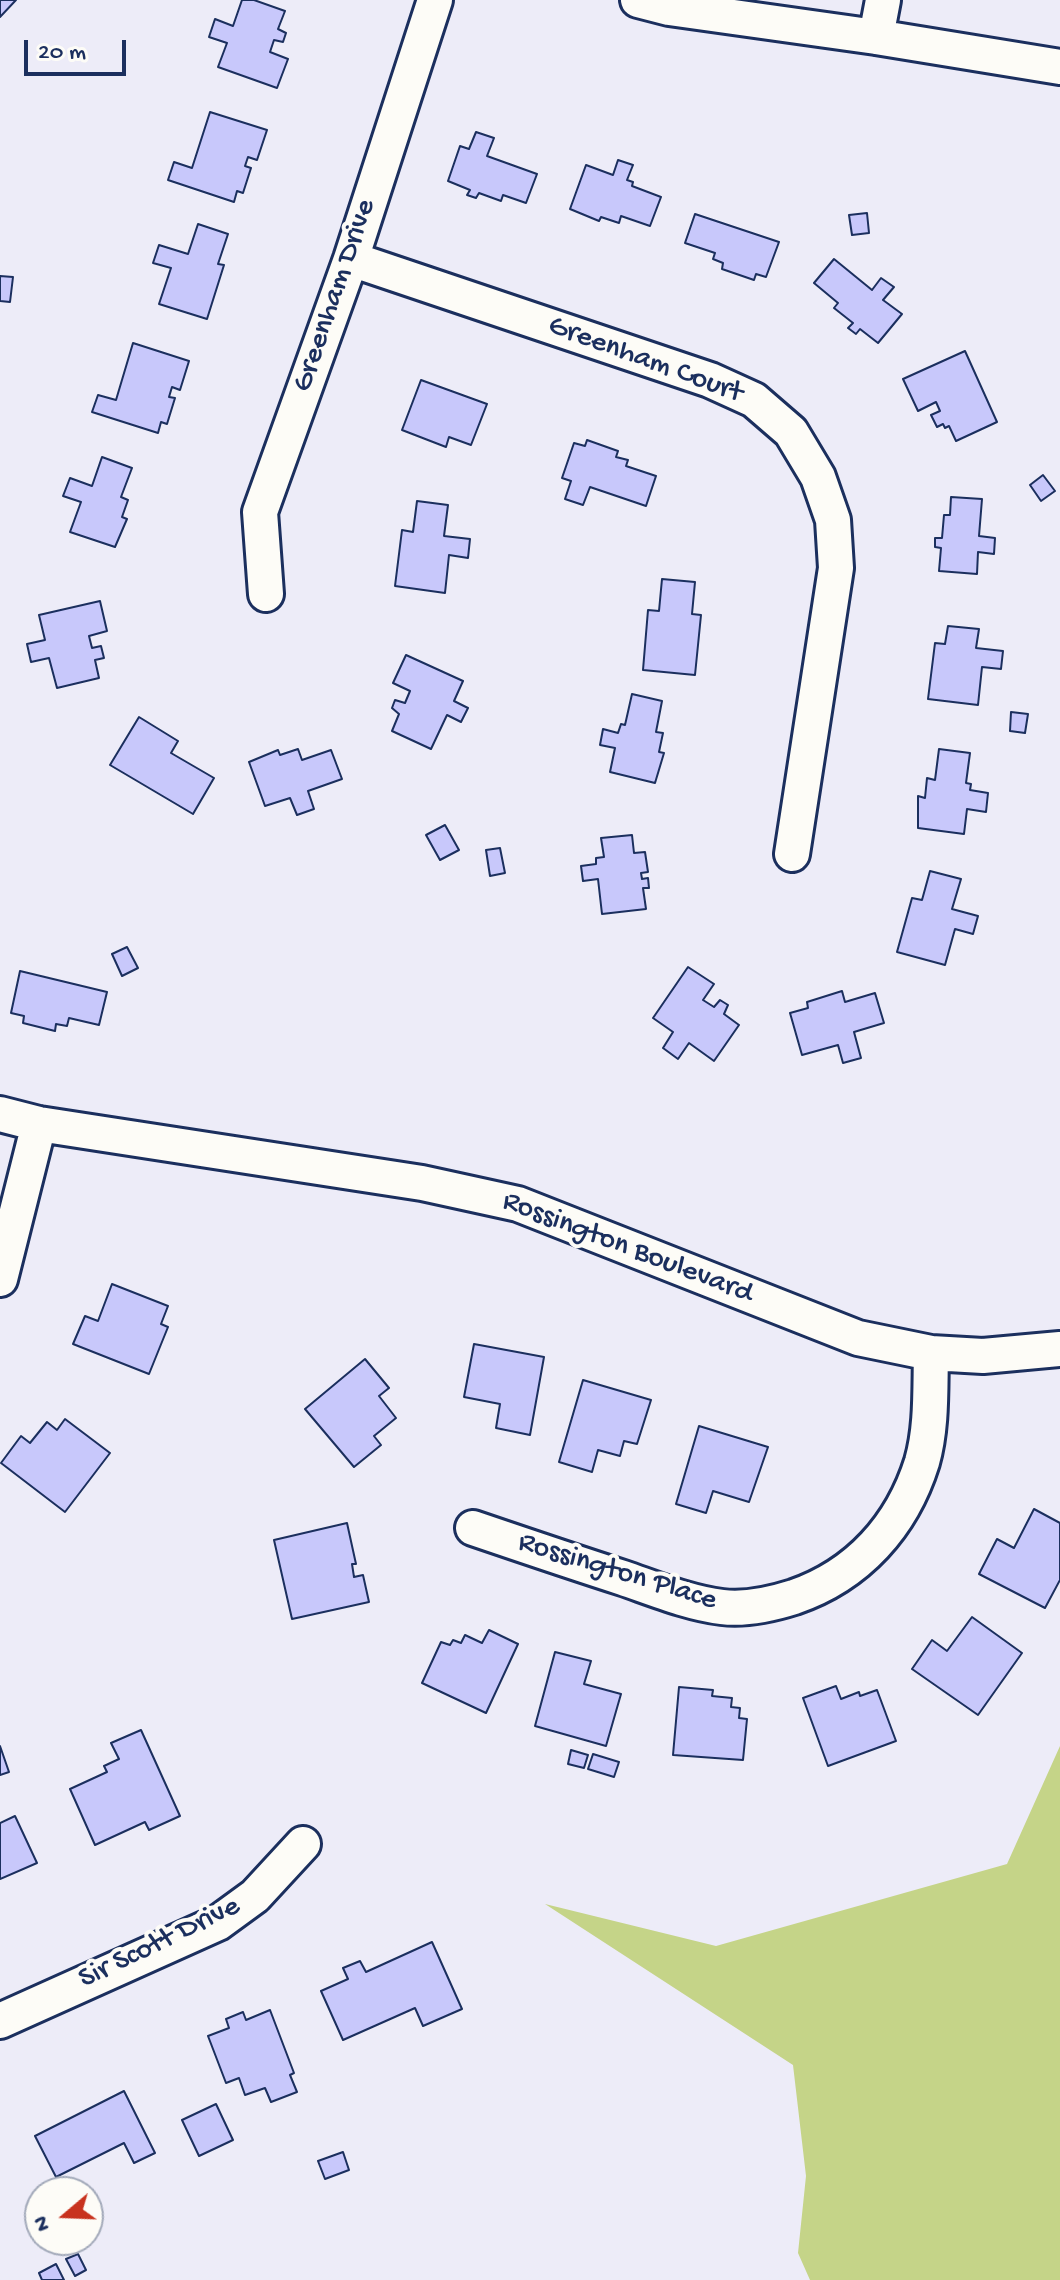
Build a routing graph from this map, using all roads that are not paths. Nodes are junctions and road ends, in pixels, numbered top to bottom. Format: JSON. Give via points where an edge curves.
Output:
{"nodes":[{"id":1,"x":435,"y":0,"type":"edge"},
{"id":2,"x":638,"y":0,"type":"edge"},
{"id":3,"x":883,"y":0,"type":"edge"},
{"id":4,"x":876,"y":37,"type":"junction"},
{"id":5,"x":1060,"y":67,"type":"edge"},
{"id":6,"x":351,"y":259,"type":"junction"},
{"id":7,"x":266,"y":594,"type":"dead end"},
{"id":8,"x":792,"y":854,"type":"dead end"},
{"id":9,"x":0,"y":1114,"type":"edge"},
{"id":10,"x":39,"y":1124,"type":"junction"},
{"id":11,"x":0,"y":1279,"type":"edge"},
{"id":12,"x":1060,"y":1349,"type":"edge"},
{"id":13,"x":931,"y":1353,"type":"junction"},
{"id":14,"x":473,"y":1528,"type":"dead end"},
{"id":15,"x":303,"y":1844,"type":"dead end"},
{"id":16,"x":0,"y":2021,"type":"edge"}],
"edges":[{"from":1,"to":6,"type":"street","name":"Greenham Drive"},
{"from":2,"to":4,"type":"street"},
{"from":3,"to":4,"type":"street"},
{"from":4,"to":5,"type":"street"},
{"from":6,"to":7,"type":"street","name":"Greenham Drive","via":[[260,512]]},
{"from":6,"to":8,"type":"street","name":"Greenham Court","via":[[710,380],[754,400],[791,432],[818,477],[833,520],[836,568]]},
{"from":9,"to":10,"type":"street","name":"Rossington Boulevard"},
{"from":10,"to":11,"type":"street"},
{"from":10,"to":13,"type":"street","name":"Rossington Boulevard","via":[[422,1183],[518,1204],[858,1338]]},
{"from":12,"to":13,"type":"street","name":"Rossington Boulevard","via":[[983,1356]]},
{"from":13,"to":14,"type":"street","name":"Rossington Place","via":[[922,1460],[902,1510],[851,1569],[816,1589],[771,1605],[723,1607]]},
{"from":15,"to":16,"type":"street","name":"Sir Scott Drive","via":[[255,1896],[218,1923]]}]}
